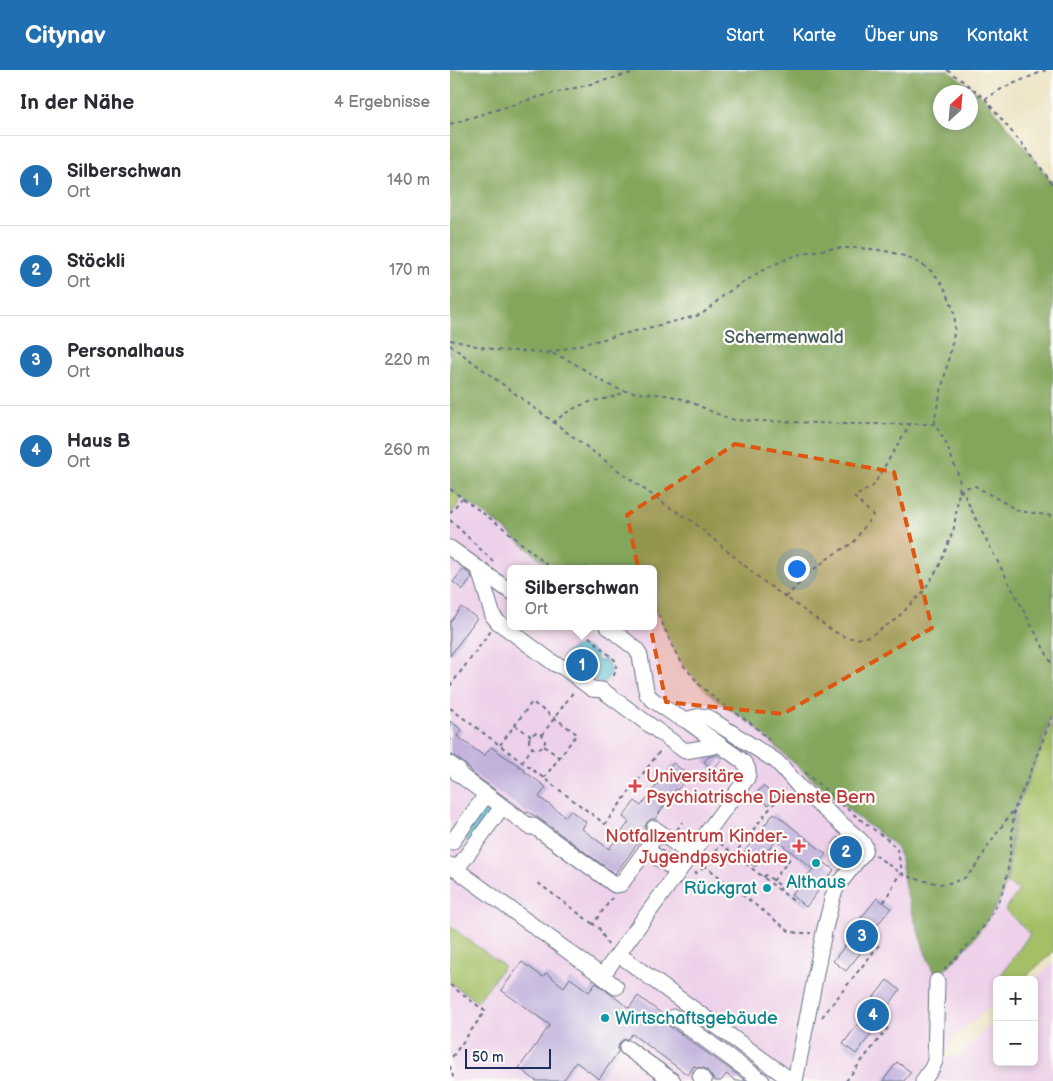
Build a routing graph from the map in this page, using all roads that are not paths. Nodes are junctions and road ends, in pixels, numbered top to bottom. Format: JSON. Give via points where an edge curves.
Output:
{"nodes":[{"id":1,"x":450,"y":548,"type":"edge"},
{"id":2,"x":482,"y":571,"type":"junction"},
{"id":3,"x":507,"y":589,"type":"edge"},
{"id":4,"x":507,"y":629,"type":"edge"},
{"id":5,"x":509,"y":630,"type":"edge"},
{"id":6,"x":612,"y":630,"type":"edge"},
{"id":7,"x":687,"y":721,"type":"junction"},
{"id":8,"x":716,"y":742,"type":"junction"},
{"id":9,"x":450,"y":764,"type":"edge"},
{"id":10,"x":486,"y":795,"type":"junction"},
{"id":11,"x":502,"y":807,"type":"junction"},
{"id":12,"x":451,"y":841,"type":"edge"},
{"id":13,"x":646,"y":849,"type":"junction"},
{"id":14,"x":687,"y":852,"type":"dead end"},
{"id":15,"x":452,"y":865,"type":"edge"},
{"id":16,"x":685,"y":874,"type":"junction"},
{"id":17,"x":613,"y":950,"type":"junction"},
{"id":18,"x":602,"y":976,"type":"junction"},
{"id":19,"x":937,"y":981,"type":"road end"},
{"id":20,"x":616,"y":987,"type":"dead end"},
{"id":21,"x":674,"y":1017,"type":"dead end"},
{"id":22,"x":627,"y":1048,"type":"dead end"},
{"id":23,"x":673,"y":1081,"type":"edge"},
{"id":24,"x":762,"y":1081,"type":"edge"},
{"id":25,"x":794,"y":1081,"type":"edge"},
{"id":26,"x":923,"y":1081,"type":"edge"}],
"edges":[{"from":1,"to":2,"type":"lane"},
{"from":2,"to":3,"type":"lane"},
{"from":2,"to":4,"type":"lane","via":[[493,616]]},
{"from":5,"to":8,"type":"lane","via":[[592,689],[608,694],[686,751],[714,746]]},
{"from":6,"to":7,"type":"lane","via":[[630,643],[640,656],[648,694]]},
{"from":7,"to":8,"type":"lane"},
{"from":7,"to":25,"type":"lane","via":[[707,717],[776,761],[800,788],[865,848],[835,891]]},
{"from":8,"to":16,"type":"lane","via":[[744,762],[748,774]]},
{"from":9,"to":10,"type":"lane","via":[[459,771],[457,774]]},
{"from":10,"to":11,"type":"lane"},
{"from":10,"to":12,"type":"lane"},
{"from":11,"to":13,"type":"lane","via":[[615,884],[621,884]]},
{"from":11,"to":15,"type":"lane"},
{"from":12,"to":15,"type":"lane","via":[[458,848]]},
{"from":13,"to":14,"type":"lane","via":[[656,830]]},
{"from":13,"to":16,"type":"lane"},
{"from":15,"to":18,"type":"lane"},
{"from":16,"to":17,"type":"lane"},
{"from":17,"to":18,"type":"lane"},
{"from":17,"to":25,"type":"lane"},
{"from":18,"to":20,"type":"lane"},
{"from":19,"to":26,"type":"lane","via":[[935,1060]]},
{"from":21,"to":24,"type":"lane"},
{"from":22,"to":23,"type":"lane"}]}
